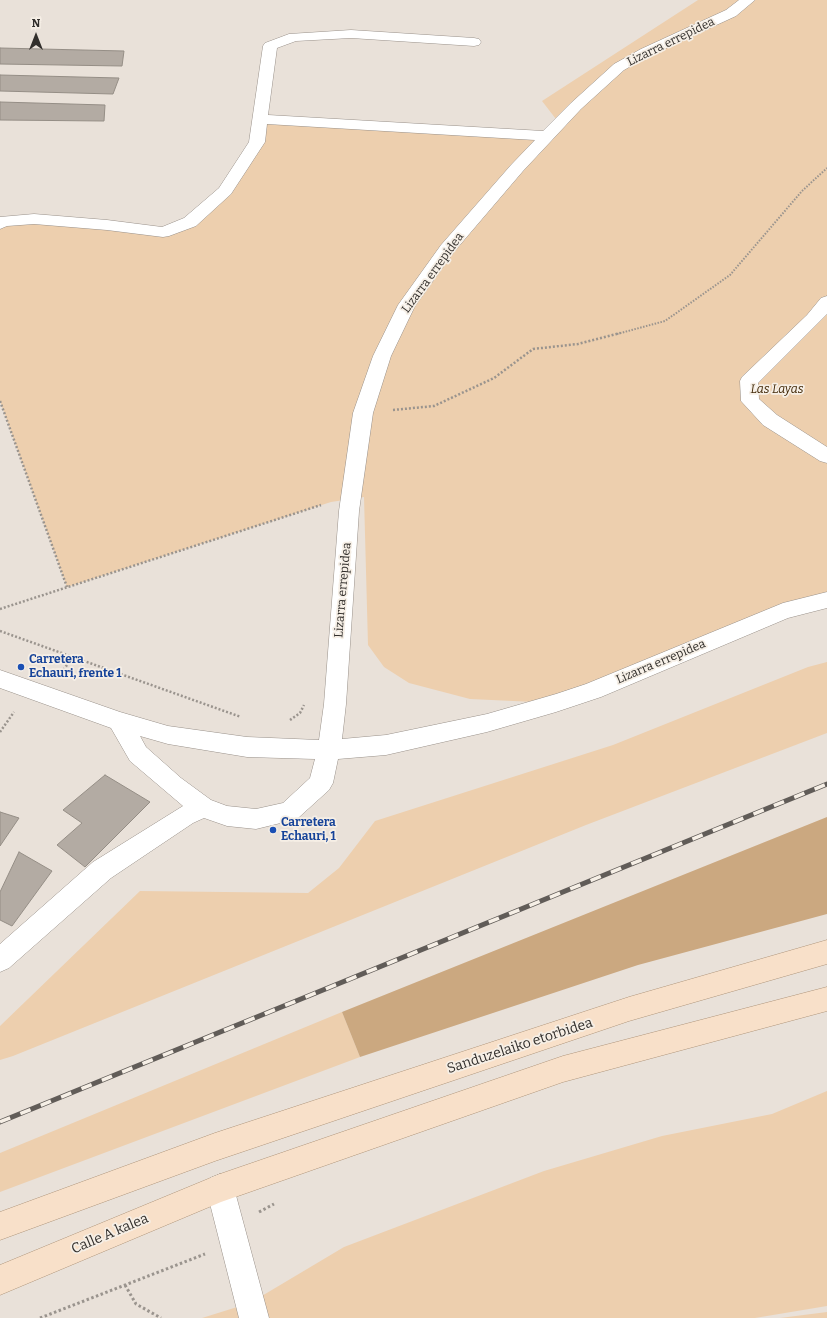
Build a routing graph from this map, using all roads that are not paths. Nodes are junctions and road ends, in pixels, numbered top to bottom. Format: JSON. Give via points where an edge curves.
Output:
{"nodes":[{"id":1,"x":748,"y":0,"type":"edge"},
{"id":2,"x":474,"y":42,"type":"dead end"},
{"id":3,"x":260,"y":119,"type":"junction"},
{"id":4,"x":547,"y":136,"type":"junction"},
{"id":5,"x":0,"y":224,"type":"edge"},
{"id":6,"x":827,"y":302,"type":"edge"},
{"id":7,"x":820,"y":322,"type":"edge"},
{"id":8,"x":827,"y":456,"type":"edge"},
{"id":9,"x":827,"y":600,"type":"edge"},
{"id":10,"x":0,"y":679,"type":"edge"},
{"id":11,"x":119,"y":721,"type":"junction"},
{"id":12,"x":329,"y":750,"type":"junction"},
{"id":13,"x":203,"y":808,"type":"junction"},
{"id":14,"x":827,"y":952,"type":"edge"},
{"id":15,"x":0,"y":960,"type":"edge"},
{"id":16,"x":827,"y":999,"type":"edge"},
{"id":17,"x":220,"y":1188,"type":"junction"},
{"id":18,"x":0,"y":1226,"type":"edge"},
{"id":19,"x":0,"y":1280,"type":"edge"},
{"id":20,"x":254,"y":1318,"type":"edge"}],
"edges":[{"from":1,"to":4,"type":"street","name":"Lizarra errepidea","via":[[731,13],[619,67]]},
{"from":2,"to":3,"type":"street","via":[[350,34],[294,37],[270,46]]},
{"from":3,"to":4,"type":"street"},
{"from":3,"to":5,"type":"street","via":[[257,142],[225,191],[190,222],[163,232],[34,219]]},
{"from":4,"to":12,"type":"street","name":"Lizarra errepidea","via":[[447,249],[407,305],[382,356],[363,413],[349,511]]},
{"from":6,"to":7,"type":"street"},
{"from":7,"to":8,"type":"street","via":[[748,380],[750,401],[770,420]]},
{"from":9,"to":12,"type":"street","name":"Lizarra errepidea","via":[[783,611],[593,691],[556,703],[440,734],[386,744]]},
{"from":10,"to":11,"type":"street"},
{"from":11,"to":12,"type":"street","name":"Lizarra errepidea","via":[[168,735],[247,747]]},
{"from":11,"to":13,"type":"street","name":"Lizarra errepidea","via":[[138,754]]},
{"from":12,"to":13,"type":"street","name":"Lizarra errepidea","via":[[321,783],[289,812],[256,820],[227,816]]},
{"from":13,"to":15,"type":"street","via":[[185,816],[102,870]]},
{"from":14,"to":18,"type":"main road","name":"Sanduzelaiko etorbidea","via":[[629,1009],[215,1148]]},
{"from":16,"to":17,"type":"main road","via":[[563,1069]]},
{"from":17,"to":19,"type":"main road","name":"Calle A kalea"},
{"from":17,"to":20,"type":"street"}]}
